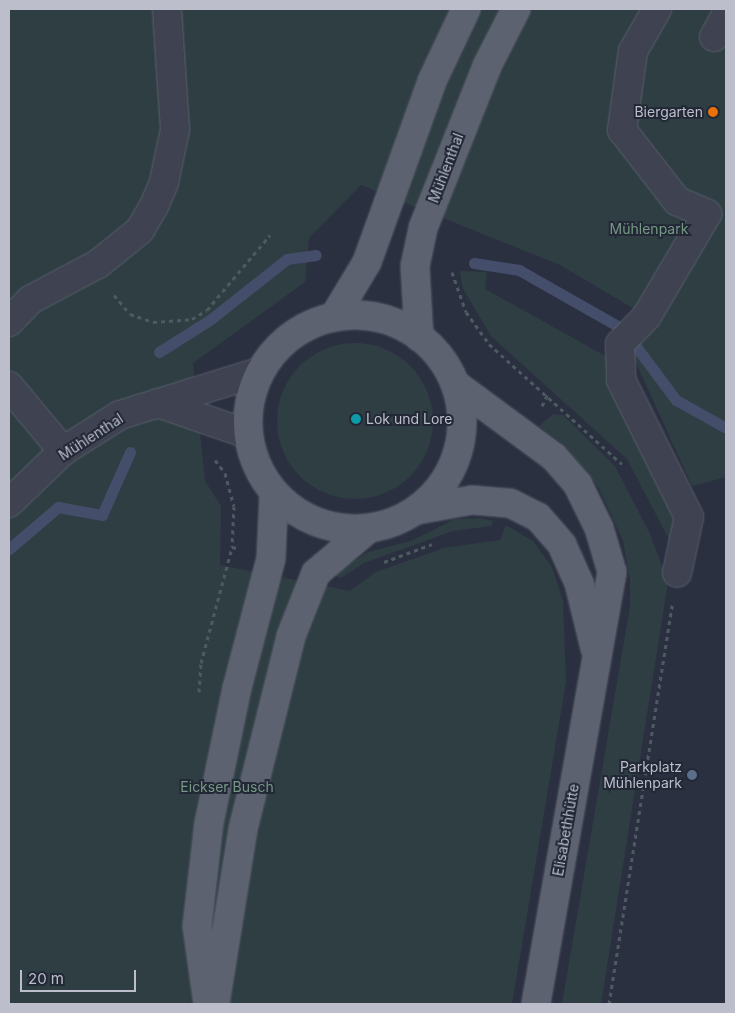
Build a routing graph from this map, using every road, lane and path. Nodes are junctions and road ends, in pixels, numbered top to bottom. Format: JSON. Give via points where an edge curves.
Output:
{"nodes":[{"id":1,"x":167,"y":9,"type":"edge"},
{"id":2,"x":466,"y":9,"type":"edge"},
{"id":3,"x":516,"y":9,"type":"edge"},
{"id":4,"x":657,"y":9,"type":"edge"},
{"id":5,"x":270,"y":235,"type":"dead end"},
{"id":6,"x":452,"y":264,"type":"dead end"},
{"id":7,"x":130,"y":314,"type":"dead end"},
{"id":8,"x":334,"y":317,"type":"junction"},
{"id":9,"x":9,"y":322,"type":"edge"},
{"id":10,"x":419,"y":337,"type":"junction"},
{"id":11,"x":259,"y":372,"type":"junction"},
{"id":12,"x":455,"y":384,"type":"junction"},
{"id":13,"x":9,"y":386,"type":"edge"},
{"id":14,"x":158,"y":403,"type":"junction"},
{"id":15,"x":248,"y":434,"type":"junction"},
{"id":16,"x":63,"y":451,"type":"junction"},
{"id":17,"x":208,"y":451,"type":"dead end"},
{"id":18,"x":625,"y":470,"type":"dead end"},
{"id":19,"x":274,"y":492,"type":"junction"},
{"id":20,"x":9,"y":503,"type":"edge"},
{"id":21,"x":417,"y":510,"type":"junction"},
{"id":22,"x":368,"y":528,"type":"junction"},
{"id":23,"x":271,"y":558,"type":"junction"},
{"id":24,"x":677,"y":573,"type":"joint"},
{"id":25,"x":596,"y":655,"type":"junction"},
{"id":26,"x":208,"y":1004,"type":"edge"},
{"id":27,"x":215,"y":1004,"type":"edge"},
{"id":28,"x":536,"y":1004,"type":"edge"},
{"id":29,"x":609,"y":1004,"type":"edge"}],
"edges":[{"from":1,"to":9,"type":"lane","via":[[175,130],[164,182],[154,206],[140,230],[98,264],[30,300]]},
{"from":2,"to":8,"type":"main road","via":[[432,81],[367,262]]},
{"from":3,"to":10,"type":"main road","name":"Mühlenthal","via":[[487,66],[423,228],[415,266]]},
{"from":4,"to":24,"type":"lane","via":[[633,51],[622,130],[677,200],[707,214],[648,316],[620,344],[622,380],[689,517]]},
{"from":5,"to":7,"type":"path","via":[[207,310],[192,319],[170,324]]},
{"from":6,"to":18,"type":"path","via":[[466,312],[490,344],[589,431]]},
{"from":8,"to":10,"type":"main road","via":[[364,315],[393,322]]},
{"from":8,"to":11,"type":"main road","via":[[304,328],[278,347]]},
{"from":10,"to":12,"type":"main road","via":[[440,358]]},
{"from":11,"to":14,"type":"lane","name":"Mühlenthal"},
{"from":11,"to":15,"type":"main road","via":[[249,403]]},
{"from":12,"to":21,"type":"main road","via":[[462,412],[460,440],[437,490]]},
{"from":12,"to":25,"type":"main road","name":"Elisabethhütte","via":[[554,457],[578,485],[600,528],[612,572],[609,610]]},
{"from":13,"to":16,"type":"lane"},
{"from":14,"to":15,"type":"lane"},
{"from":14,"to":16,"type":"lane","name":"Mühlenthal","via":[[120,415]]},
{"from":15,"to":19,"type":"main road","via":[[256,465]]},
{"from":16,"to":20,"type":"lane","name":"Mühlenthal"},
{"from":17,"to":23,"type":"path","via":[[225,473],[234,506],[232,547]]},
{"from":19,"to":22,"type":"main road","via":[[316,522]]},
{"from":19,"to":23,"type":"main road"},
{"from":21,"to":22,"type":"main road"},
{"from":21,"to":25,"type":"main road","via":[[472,500],[510,504],[538,517],[562,545],[580,583]]},
{"from":22,"to":27,"type":"main road","via":[[316,573],[291,636],[243,830]]},
{"from":23,"to":26,"type":"main road","via":[[237,688],[209,823],[197,926]]},
{"from":24,"to":29,"type":"path"},
{"from":25,"to":28,"type":"main road","name":"Elisabethhütte"}]}
